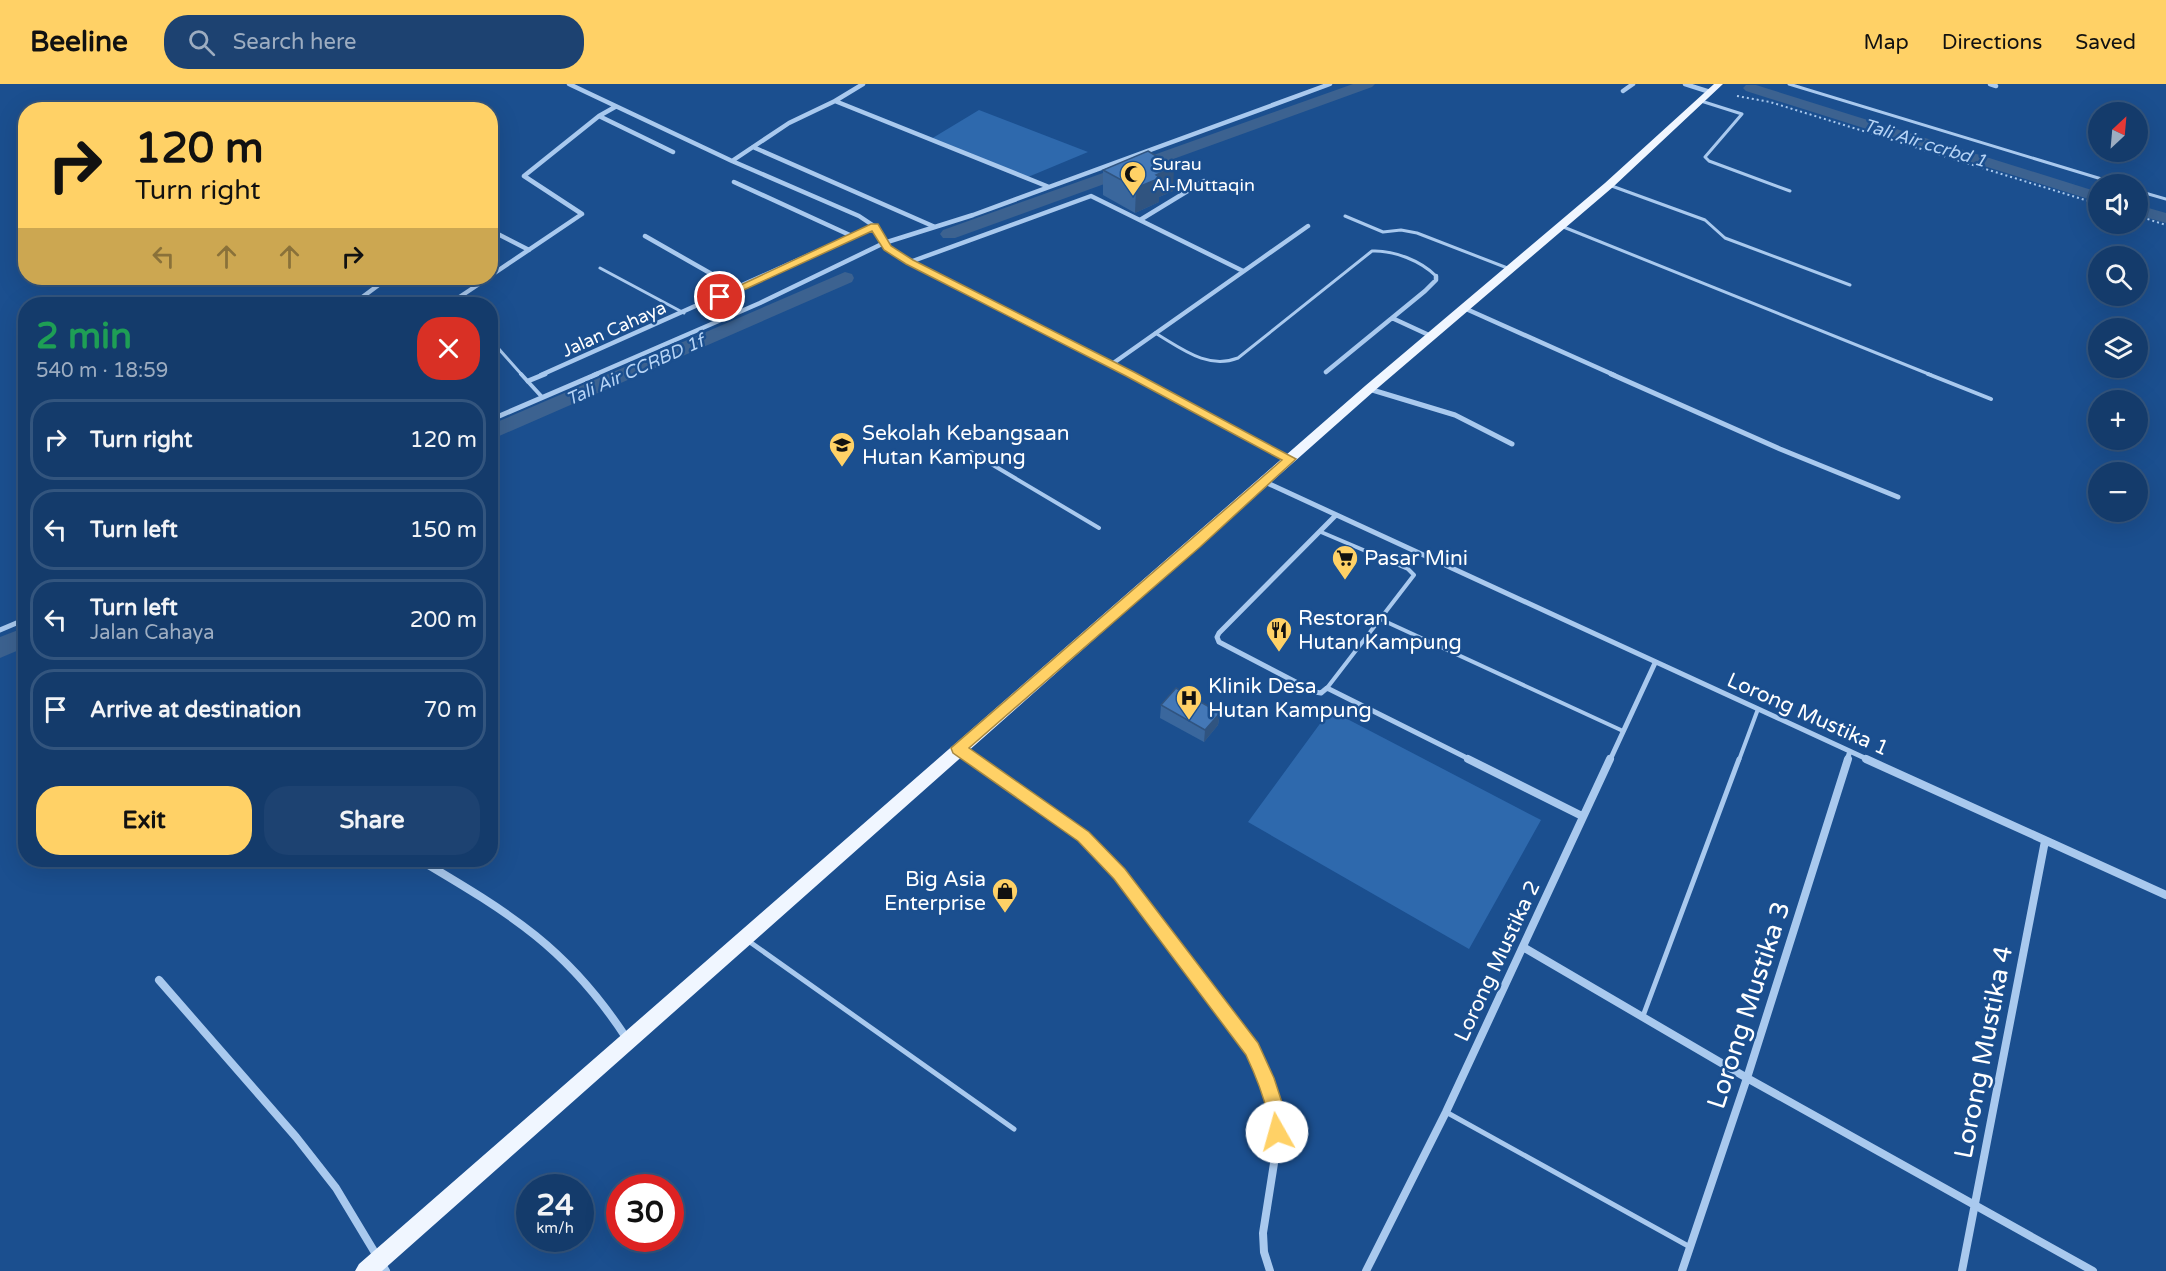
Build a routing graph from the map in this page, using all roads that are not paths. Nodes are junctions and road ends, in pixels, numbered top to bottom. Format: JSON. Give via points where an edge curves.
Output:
{"nodes":[{"id":1,"x":569,"y":84,"type":"edge"},
{"id":2,"x":863,"y":84,"type":"edge"},
{"id":3,"x":1330,"y":84,"type":"edge"},
{"id":4,"x":1633,"y":84,"type":"edge"},
{"id":5,"x":1685,"y":84,"type":"edge"},
{"id":6,"x":1789,"y":84,"type":"edge"},
{"id":7,"x":1990,"y":84,"type":"edge"},
{"id":8,"x":1996,"y":86,"type":"dead end"},
{"id":9,"x":1623,"y":91,"type":"dead end"},
{"id":10,"x":1711,"y":91,"type":"edge"},
{"id":11,"x":835,"y":101,"type":"junction"},
{"id":12,"x":615,"y":106,"type":"junction"},
{"id":13,"x":599,"y":116,"type":"junction"},
{"id":14,"x":753,"y":147,"type":"junction"},
{"id":15,"x":674,"y":152,"type":"dead end"},
{"id":16,"x":732,"y":161,"type":"junction"},
{"id":17,"x":2088,"y":175,"type":"edge"},
{"id":18,"x":1204,"y":181,"type":"dead end"},
{"id":19,"x":734,"y":182,"type":"dead end"},
{"id":20,"x":1609,"y":185,"type":"junction"},
{"id":21,"x":1049,"y":187,"type":"junction"},
{"id":22,"x":1790,"y":191,"type":"dead end"},
{"id":23,"x":2148,"y":194,"type":"edge"},
{"id":24,"x":2166,"y":199,"type":"edge"},
{"id":25,"x":1345,"y":216,"type":"dead end"},
{"id":26,"x":1140,"y":220,"type":"junction"},
{"id":27,"x":874,"y":226,"type":"junction"},
{"id":28,"x":935,"y":226,"type":"junction"},
{"id":29,"x":1308,"y":226,"type":"dead end"},
{"id":30,"x":1561,"y":226,"type":"junction"},
{"id":31,"x":498,"y":234,"type":"edge"},
{"id":32,"x":645,"y":236,"type":"dead end"},
{"id":33,"x":854,"y":237,"type":"junction"},
{"id":34,"x":884,"y":243,"type":"junction"},
{"id":35,"x":529,"y":250,"type":"junction"},
{"id":36,"x":909,"y":262,"type":"junction"},
{"id":37,"x":600,"y":268,"type":"dead end"},
{"id":38,"x":1510,"y":269,"type":"junction"},
{"id":39,"x":498,"y":271,"type":"edge"},
{"id":40,"x":1243,"y":271,"type":"junction"},
{"id":41,"x":1436,"y":276,"type":"joint"},
{"id":42,"x":379,"y":285,"type":"edge"},
{"id":43,"x":477,"y":285,"type":"edge"},
{"id":44,"x":1850,"y":285,"type":"dead end"},
{"id":45,"x":738,"y":289,"type":"junction"},
{"id":46,"x":362,"y":297,"type":"edge"},
{"id":47,"x":459,"y":297,"type":"edge"},
{"id":48,"x":1464,"y":308,"type":"junction"},
{"id":49,"x":684,"y":313,"type":"junction"},
{"id":50,"x":1392,"y":318,"type":"junction"},
{"id":51,"x":1155,"y":333,"type":"junction"},
{"id":52,"x":1431,"y":336,"type":"junction"},
{"id":53,"x":498,"y":348,"type":"dead end"},
{"id":54,"x":1112,"y":364,"type":"junction"},
{"id":55,"x":1326,"y":372,"type":"dead end"},
{"id":56,"x":528,"y":381,"type":"junction"},
{"id":57,"x":1369,"y":389,"type":"junction"},
{"id":58,"x":542,"y":397,"type":"junction"},
{"id":59,"x":1991,"y":399,"type":"dead end"},
{"id":60,"x":498,"y":416,"type":"edge"},
{"id":61,"x":1512,"y":444,"type":"dead end"},
{"id":62,"x":971,"y":452,"type":"dead end"},
{"id":63,"x":1290,"y":459,"type":"junction"},
{"id":64,"x":1265,"y":482,"type":"junction"},
{"id":65,"x":1898,"y":497,"type":"dead end"},
{"id":66,"x":1336,"y":515,"type":"junction"},
{"id":67,"x":1099,"y":528,"type":"dead end"},
{"id":68,"x":1321,"y":532,"type":"junction"},
{"id":69,"x":1380,"y":619,"type":"junction"},
{"id":70,"x":18,"y":622,"type":"edge"},
{"id":71,"x":0,"y":630,"type":"edge"},
{"id":72,"x":1655,"y":663,"type":"junction"},
{"id":73,"x":1327,"y":688,"type":"junction"},
{"id":74,"x":1758,"y":709,"type":"junction"},
{"id":75,"x":1623,"y":731,"type":"junction"},
{"id":76,"x":958,"y":748,"type":"junction"},
{"id":77,"x":1850,"y":751,"type":"junction"},
{"id":78,"x":1582,"y":816,"type":"junction"},
{"id":79,"x":2045,"y":841,"type":"junction"},
{"id":80,"x":431,"y":867,"type":"edge"},
{"id":81,"x":2166,"y":895,"type":"edge"},
{"id":82,"x":745,"y":938,"type":"junction"},
{"id":83,"x":1523,"y":947,"type":"junction"},
{"id":84,"x":159,"y":980,"type":"dead end"},
{"id":85,"x":1643,"y":1016,"type":"junction"},
{"id":86,"x":629,"y":1042,"type":"junction"},
{"id":87,"x":1747,"y":1078,"type":"junction"},
{"id":88,"x":1446,"y":1112,"type":"junction"},
{"id":89,"x":1014,"y":1129,"type":"dead end"},
{"id":90,"x":1974,"y":1207,"type":"junction"},
{"id":91,"x":1690,"y":1247,"type":"junction"},
{"id":92,"x":382,"y":1265,"type":"edge"},
{"id":93,"x":366,"y":1271,"type":"edge"},
{"id":94,"x":1270,"y":1271,"type":"edge"},
{"id":95,"x":1366,"y":1271,"type":"edge"},
{"id":96,"x":1682,"y":1271,"type":"edge"},
{"id":97,"x":1962,"y":1271,"type":"edge"},
{"id":98,"x":2092,"y":1271,"type":"edge"}],
"edges":[{"from":1,"to":12,"type":"street"},
{"from":2,"to":11,"type":"street"},
{"from":3,"to":21,"type":"street"},
{"from":4,"to":9,"type":"street"},
{"from":5,"to":10,"type":"street"},
{"from":6,"to":17,"type":"lane"},
{"from":7,"to":8,"type":"street"},
{"from":10,"to":20,"type":"main road"},
{"from":10,"to":22,"type":"lane","via":[[1742,114],[1705,157]]},
{"from":11,"to":14,"type":"street","via":[[789,123]]},
{"from":11,"to":21,"type":"street"},
{"from":12,"to":13,"type":"street"},
{"from":12,"to":16,"type":"street"},
{"from":13,"to":15,"type":"street"},
{"from":13,"to":35,"type":"street","via":[[524,176],[582,213]]},
{"from":14,"to":16,"type":"street"},
{"from":14,"to":28,"type":"street"},
{"from":16,"to":27,"type":"street"},
{"from":18,"to":26,"type":"street"},
{"from":19,"to":33,"type":"street"},
{"from":20,"to":30,"type":"main road"},
{"from":20,"to":44,"type":"lane","via":[[1705,220],[1725,238]]},
{"from":21,"to":28,"type":"street"},
{"from":23,"to":24,"type":"lane"},
{"from":25,"to":38,"type":"lane","via":[[1383,232],[1417,233]]},
{"from":26,"to":36,"type":"street","via":[[1086,196]]},
{"from":26,"to":40,"type":"street"},
{"from":27,"to":33,"type":"street","name":"Jalan Cahaya"},
{"from":27,"to":34,"type":"street"},
{"from":28,"to":34,"type":"street"},
{"from":29,"to":40,"type":"street"},
{"from":30,"to":38,"type":"main road"},
{"from":30,"to":59,"type":"lane"},
{"from":31,"to":35,"type":"street"},
{"from":32,"to":45,"type":"street"},
{"from":33,"to":45,"type":"street","name":"Jalan Cahaya"},
{"from":34,"to":36,"type":"street"},
{"from":34,"to":58,"type":"street","via":[[760,303]]},
{"from":35,"to":39,"type":"street"},
{"from":36,"to":54,"type":"street"},
{"from":37,"to":49,"type":"lane"},
{"from":38,"to":48,"type":"main road"},
{"from":40,"to":51,"type":"street"},
{"from":41,"to":50,"type":"street","via":[[1425,291]]},
{"from":41,"to":51,"type":"lane","via":[[1430,269],[1384,251],[1372,251],[1238,358],[1223,364]]},
{"from":42,"to":46,"type":"street"},
{"from":43,"to":47,"type":"street"},
{"from":45,"to":49,"type":"street","name":"Jalan Cahaya"},
{"from":48,"to":52,"type":"main road"},
{"from":48,"to":65,"type":"street","via":[[1780,449]]},
{"from":49,"to":56,"type":"street","name":"Jalan Cahaya"},
{"from":50,"to":52,"type":"street"},
{"from":50,"to":55,"type":"street"},
{"from":51,"to":54,"type":"street"},
{"from":52,"to":57,"type":"main road"},
{"from":53,"to":56,"type":"lane"},
{"from":54,"to":63,"type":"street"},
{"from":56,"to":58,"type":"lane"},
{"from":57,"to":61,"type":"street","via":[[1455,414]]},
{"from":57,"to":63,"type":"main road"},
{"from":58,"to":60,"type":"street"},
{"from":62,"to":67,"type":"lane"},
{"from":63,"to":64,"type":"main road"},
{"from":64,"to":66,"type":"street","name":"Lorong Mustika 1"},
{"from":64,"to":76,"type":"main road"},
{"from":66,"to":68,"type":"street"},
{"from":66,"to":72,"type":"street","name":"Lorong Mustika 1"},
{"from":68,"to":69,"type":"lane","via":[[1414,575]]},
{"from":68,"to":73,"type":"street","via":[[1217,637],[1219,642],[1315,692]]},
{"from":69,"to":73,"type":"lane"},
{"from":69,"to":75,"type":"lane"},
{"from":70,"to":71,"type":"street"},
{"from":72,"to":74,"type":"street","name":"Lorong Mustika 1"},
{"from":72,"to":75,"type":"street","name":"Lorong Mustika 2"},
{"from":73,"to":78,"type":"street"},
{"from":74,"to":77,"type":"street","name":"Lorong Mustika 1"},
{"from":74,"to":85,"type":"lane"},
{"from":75,"to":78,"type":"street","name":"Lorong Mustika 2"},
{"from":76,"to":82,"type":"main road"},
{"from":76,"to":94,"type":"street","via":[[1083,837],[1119,874],[1252,1049],[1278,1118],[1262,1239]]},
{"from":77,"to":79,"type":"street","name":"Lorong Mustika 1"},
{"from":77,"to":87,"type":"street","name":"Lorong Mustika 3"},
{"from":78,"to":83,"type":"street","name":"Lorong Mustika 2"},
{"from":79,"to":81,"type":"street","name":"Lorong Mustika 1"},
{"from":79,"to":90,"type":"street","name":"Lorong Mustika 4"},
{"from":80,"to":86,"type":"street","via":[[527,927],[554,949],[608,1010]]},
{"from":82,"to":86,"type":"main road"},
{"from":82,"to":89,"type":"lane"},
{"from":83,"to":85,"type":"street"},
{"from":83,"to":88,"type":"street","name":"Lorong Mustika 2"},
{"from":84,"to":92,"type":"street","via":[[336,1188]]},
{"from":85,"to":87,"type":"street"},
{"from":86,"to":92,"type":"main road"},
{"from":87,"to":90,"type":"street"},
{"from":87,"to":91,"type":"street","name":"Lorong Mustika 3"},
{"from":88,"to":91,"type":"lane"},
{"from":88,"to":95,"type":"street","name":"Lorong Mustika 2"},
{"from":90,"to":97,"type":"street","name":"Lorong Mustika 4"},
{"from":90,"to":98,"type":"street"},
{"from":91,"to":96,"type":"street","name":"Lorong Mustika 3"},
{"from":92,"to":93,"type":"main road"}]}
